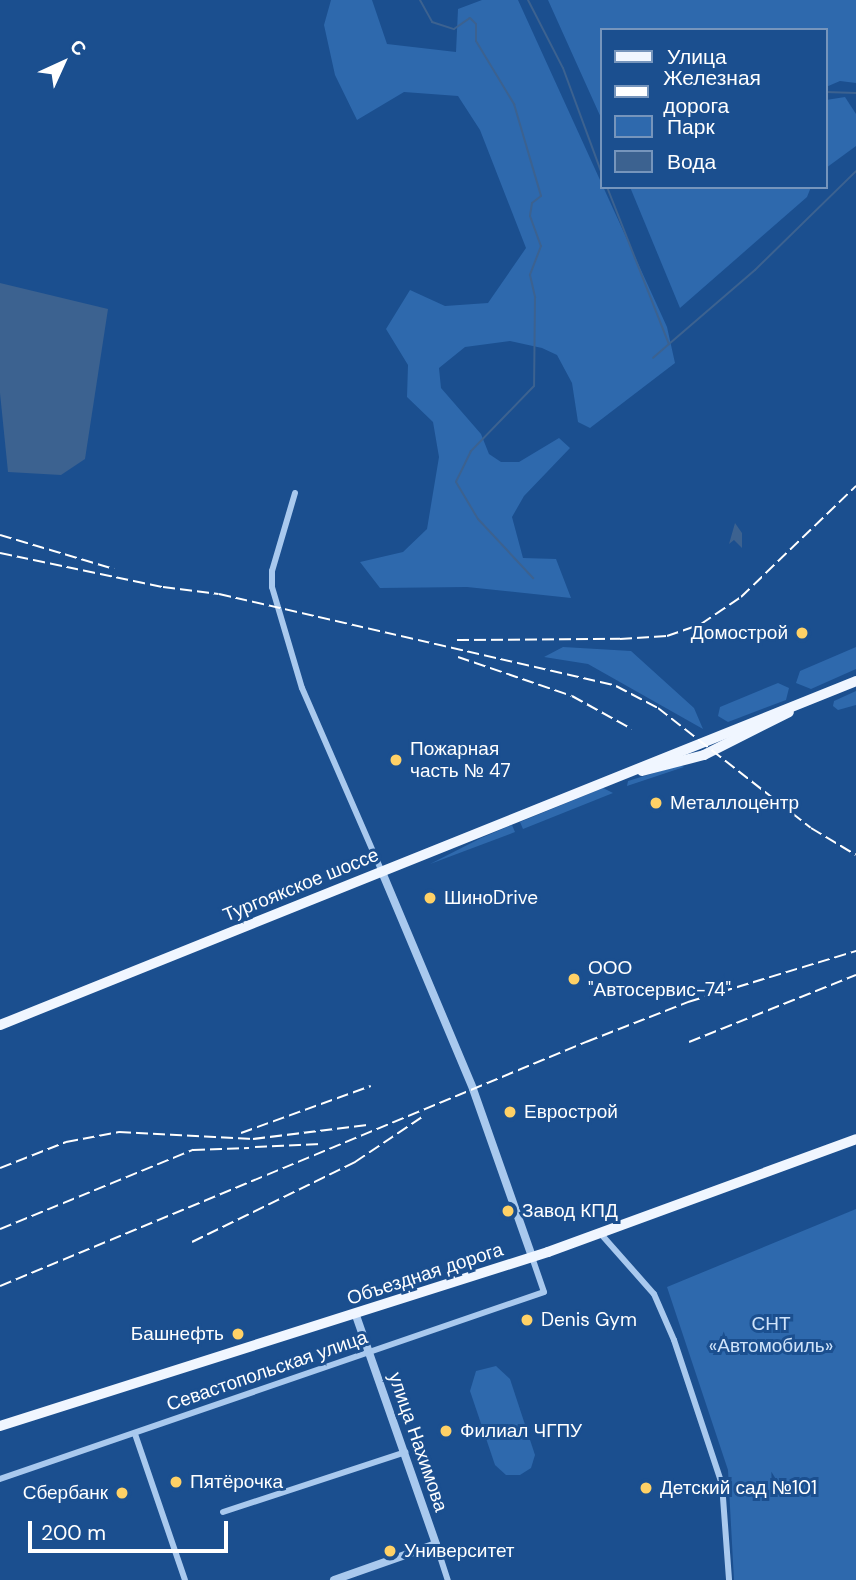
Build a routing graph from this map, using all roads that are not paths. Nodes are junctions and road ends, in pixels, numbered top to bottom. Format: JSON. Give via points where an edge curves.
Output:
{"nodes":[{"id":1,"x":295,"y":493,"type":"dead end"},
{"id":2,"x":856,"y":681,"type":"edge"},
{"id":3,"x":382,"y":872,"type":"junction"},
{"id":4,"x":0,"y":1025,"type":"edge"},
{"id":5,"x":856,"y":1139,"type":"edge"},
{"id":6,"x":600,"y":1233,"type":"junction"},
{"id":7,"x":532,"y":1257,"type":"junction"},
{"id":8,"x":356,"y":1315,"type":"junction"},
{"id":9,"x":371,"y":1352,"type":"junction"},
{"id":10,"x":0,"y":1426,"type":"edge"},
{"id":11,"x":135,"y":1434,"type":"junction"},
{"id":12,"x":405,"y":1452,"type":"junction"},
{"id":13,"x":0,"y":1479,"type":"edge"},
{"id":14,"x":223,"y":1511,"type":"dead end"},
{"id":15,"x":436,"y":1544,"type":"junction"},
{"id":16,"x":185,"y":1580,"type":"edge"},
{"id":17,"x":334,"y":1580,"type":"edge"},
{"id":18,"x":448,"y":1580,"type":"edge"},
{"id":19,"x":729,"y":1580,"type":"edge"}],
"edges":[{"from":1,"to":3,"type":"street","via":[[272,571],[272,587],[302,688]]},
{"from":2,"to":3,"type":"main road","name":"Тургоякское шоссе","via":[[704,755],[616,777]]},
{"from":3,"to":4,"type":"main road","name":"Тургоякское шоссе"},
{"from":3,"to":7,"type":"street","via":[[473,1089]]},
{"from":5,"to":6,"type":"main road","name":"Объездная дорога"},
{"from":6,"to":7,"type":"main road","name":"Объездная дорога"},
{"from":6,"to":19,"type":"street","via":[[654,1294],[674,1340],[722,1484]]},
{"from":7,"to":8,"type":"main road","name":"Объездная дорога"},
{"from":7,"to":9,"type":"street","name":"Севастопольская улица","via":[[544,1292]]},
{"from":8,"to":9,"type":"street","name":"улица Нахимова"},
{"from":8,"to":10,"type":"main road","name":"Объездная дорога"},
{"from":9,"to":11,"type":"street","name":"Севастопольская улица"},
{"from":9,"to":12,"type":"street","name":"улица Нахимова"},
{"from":11,"to":13,"type":"street","name":"Севастопольская улица"},
{"from":11,"to":16,"type":"street"},
{"from":12,"to":14,"type":"street"},
{"from":12,"to":15,"type":"street","name":"улица Нахимова"},
{"from":15,"to":17,"type":"street"},
{"from":15,"to":18,"type":"street","name":"улица Нахимова"}]}
